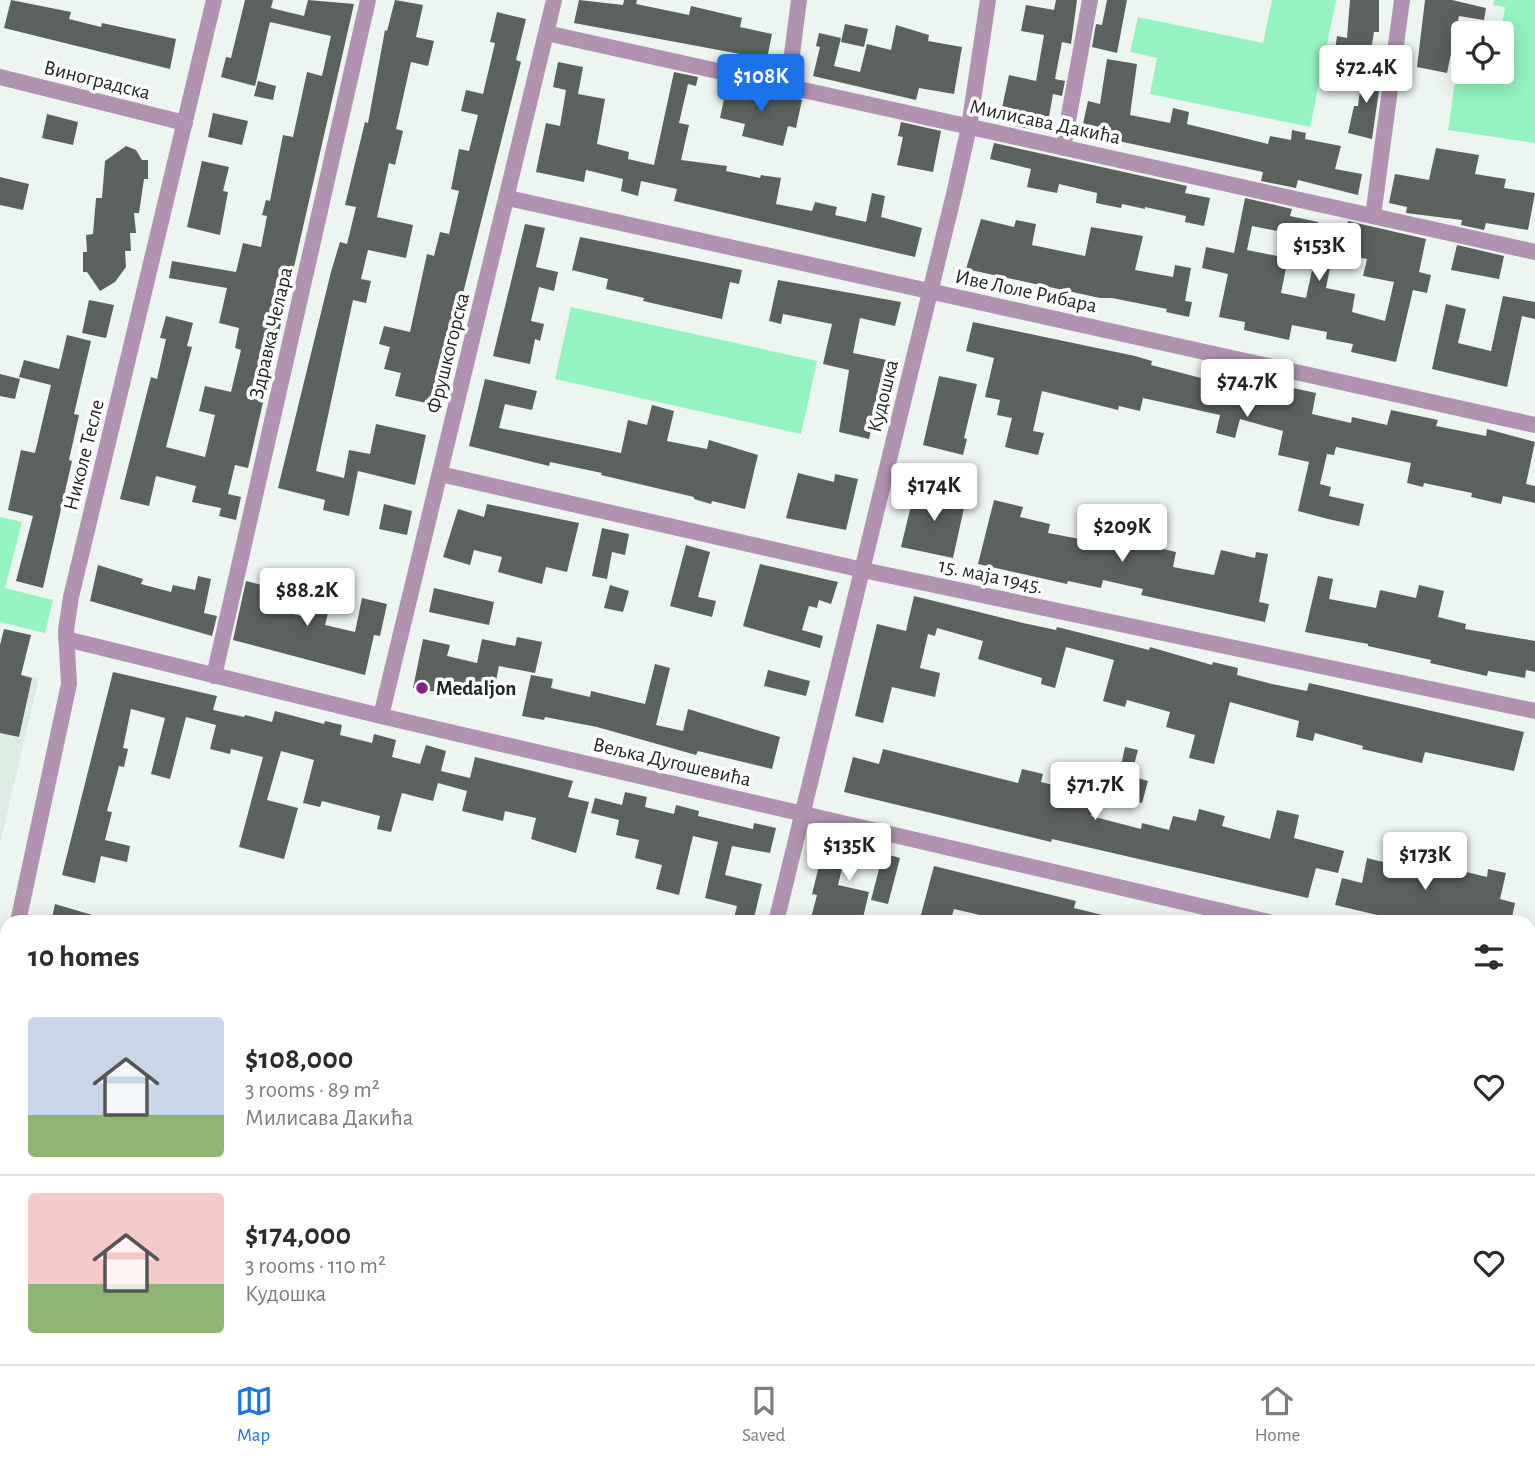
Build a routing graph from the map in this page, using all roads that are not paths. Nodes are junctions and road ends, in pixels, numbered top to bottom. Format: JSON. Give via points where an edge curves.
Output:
{"nodes":[{"id":1,"x":214,"y":0,"type":"edge"},
{"id":2,"x":368,"y":0,"type":"edge"},
{"id":3,"x":554,"y":0,"type":"edge"},
{"id":4,"x":799,"y":0,"type":"edge"},
{"id":5,"x":988,"y":0,"type":"edge"},
{"id":6,"x":1090,"y":0,"type":"edge"},
{"id":7,"x":1402,"y":0,"type":"edge"},
{"id":8,"x":546,"y":33,"type":"junction"},
{"id":9,"x":0,"y":77,"type":"edge"},
{"id":10,"x":788,"y":85,"type":"junction"},
{"id":11,"x":185,"y":123,"type":"junction"},
{"id":12,"x":969,"y":128,"type":"junction"},
{"id":13,"x":1063,"y":148,"type":"junction"},
{"id":14,"x":508,"y":198,"type":"junction"},
{"id":15,"x":1373,"y":216,"type":"junction"},
{"id":16,"x":1535,"y":252,"type":"edge"},
{"id":17,"x":930,"y":292,"type":"junction"},
{"id":18,"x":1535,"y":425,"type":"edge"},
{"id":19,"x":440,"y":474,"type":"junction"},
{"id":20,"x":863,"y":570,"type":"junction"},
{"id":21,"x":66,"y":639,"type":"junction"},
{"id":22,"x":214,"y":676,"type":"junction"},
{"id":23,"x":1535,"y":711,"type":"edge"},
{"id":24,"x":382,"y":716,"type":"junction"},
{"id":25,"x":802,"y":814,"type":"junction"},
{"id":26,"x":20,"y":915,"type":"edge"},
{"id":27,"x":778,"y":915,"type":"edge"},
{"id":28,"x":1239,"y":915,"type":"edge"}],
"edges":[{"from":1,"to":11,"type":"street","name":"Николе Тесле"},
{"from":2,"to":22,"type":"street","name":"Здравка Челара"},
{"from":3,"to":8,"type":"street","name":"Фрушкогорска"},
{"from":4,"to":10,"type":"street"},
{"from":5,"to":12,"type":"street","name":"Кудошка"},
{"from":6,"to":13,"type":"street"},
{"from":7,"to":15,"type":"street"},
{"from":8,"to":10,"type":"street","name":"Милисава Дакића"},
{"from":8,"to":14,"type":"street","name":"Фрушкогорска"},
{"from":9,"to":11,"type":"street","name":"Виноградска"},
{"from":10,"to":12,"type":"street","name":"Милисава Дакића"},
{"from":11,"to":21,"type":"street","name":"Николе Тесле","via":[[71,597]]},
{"from":12,"to":13,"type":"street","name":"Милисава Дакића"},
{"from":12,"to":17,"type":"street","name":"Кудошка"},
{"from":13,"to":15,"type":"street","name":"Милисава Дакића"},
{"from":14,"to":17,"type":"street","name":"Иве Лоле Рибара"},
{"from":14,"to":19,"type":"street","name":"Фрушкогорска"},
{"from":15,"to":16,"type":"street","name":"Милисава Дакића"},
{"from":17,"to":18,"type":"street","name":"Иве Лоле Рибара"},
{"from":17,"to":20,"type":"street","name":"Кудошка"},
{"from":19,"to":20,"type":"street","name":"15. маја 1945."},
{"from":19,"to":24,"type":"street","name":"Фрушкогорска"},
{"from":20,"to":23,"type":"street","name":"15. маја 1945."},
{"from":20,"to":25,"type":"street","name":"Кудошка"},
{"from":21,"to":22,"type":"street","name":"Вељка Дугошевића"},
{"from":21,"to":26,"type":"street","name":"Николе Тесле","via":[[69,684]]},
{"from":22,"to":24,"type":"street","name":"Вељка Дугошевића"},
{"from":24,"to":25,"type":"street","name":"Вељка Дугошевића"},
{"from":25,"to":27,"type":"street","name":"Кудошка"},
{"from":25,"to":28,"type":"street","name":"Вељка Дугошевића"}]}
